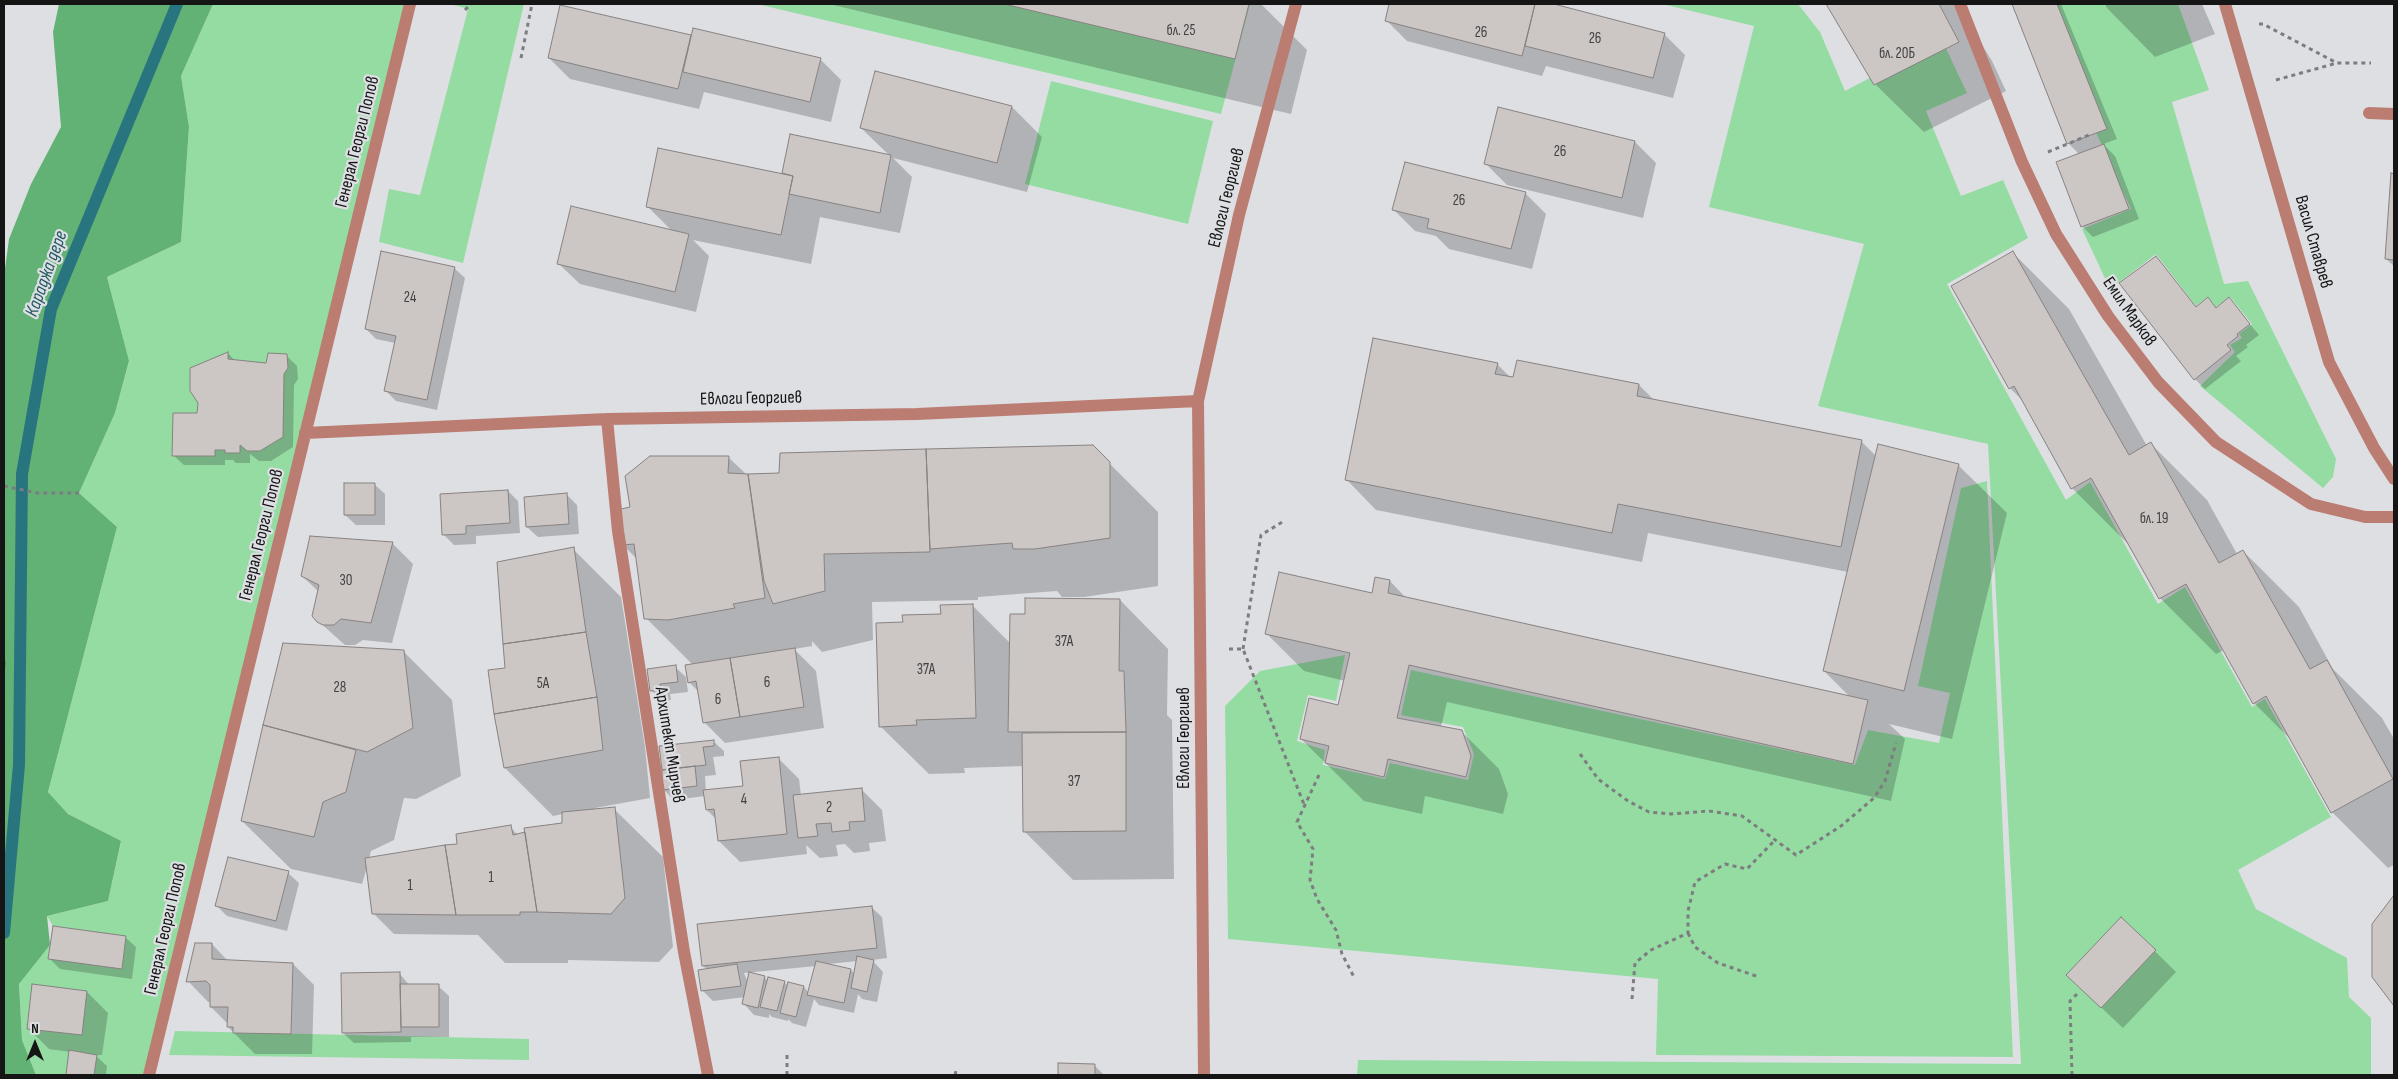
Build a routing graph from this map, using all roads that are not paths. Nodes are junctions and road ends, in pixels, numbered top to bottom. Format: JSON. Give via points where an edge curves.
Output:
{"nodes":[{"id":1,"x":410,"y":4,"type":"edge"},
{"id":2,"x":1296,"y":4,"type":"edge"},
{"id":3,"x":1960,"y":4,"type":"edge"},
{"id":4,"x":2225,"y":4,"type":"edge"},
{"id":5,"x":2369,"y":113,"type":"dead end"},
{"id":6,"x":2394,"y":114,"type":"edge"},
{"id":7,"x":1198,"y":401,"type":"junction"},
{"id":8,"x":607,"y":419,"type":"junction"},
{"id":9,"x":305,"y":432,"type":"junction"},
{"id":10,"x":2394,"y":479,"type":"edge"},
{"id":11,"x":2394,"y":517,"type":"edge"},
{"id":12,"x":149,"y":1075,"type":"edge"},
{"id":13,"x":708,"y":1075,"type":"edge"},
{"id":14,"x":1204,"y":1075,"type":"edge"}],
"edges":[{"from":1,"to":9,"type":"street","name":"Генерал Георги Попов"},
{"from":2,"to":7,"type":"street","name":"Евлоги Георгиев","via":[[1239,215]]},
{"from":3,"to":11,"type":"street","name":"Емил Марков","via":[[2022,162],[2056,234],[2108,316],[2158,382],[2216,442],[2311,504],[2365,517]]},
{"from":4,"to":10,"type":"street","name":"Васил Ставрев","via":[[2329,362]]},
{"from":5,"to":6,"type":"street"},
{"from":7,"to":8,"type":"street","name":"Евлоги Георгиев","via":[[917,414]]},
{"from":7,"to":14,"type":"street","name":"Евлоги Георгиев"},
{"from":8,"to":9,"type":"street","name":"Евлоги Георгиев"},
{"from":8,"to":13,"type":"street","name":"Архитект Мирчев","via":[[621,550],[684,952]]},
{"from":9,"to":12,"type":"street","name":"Генерал Георги Попов"}]}
